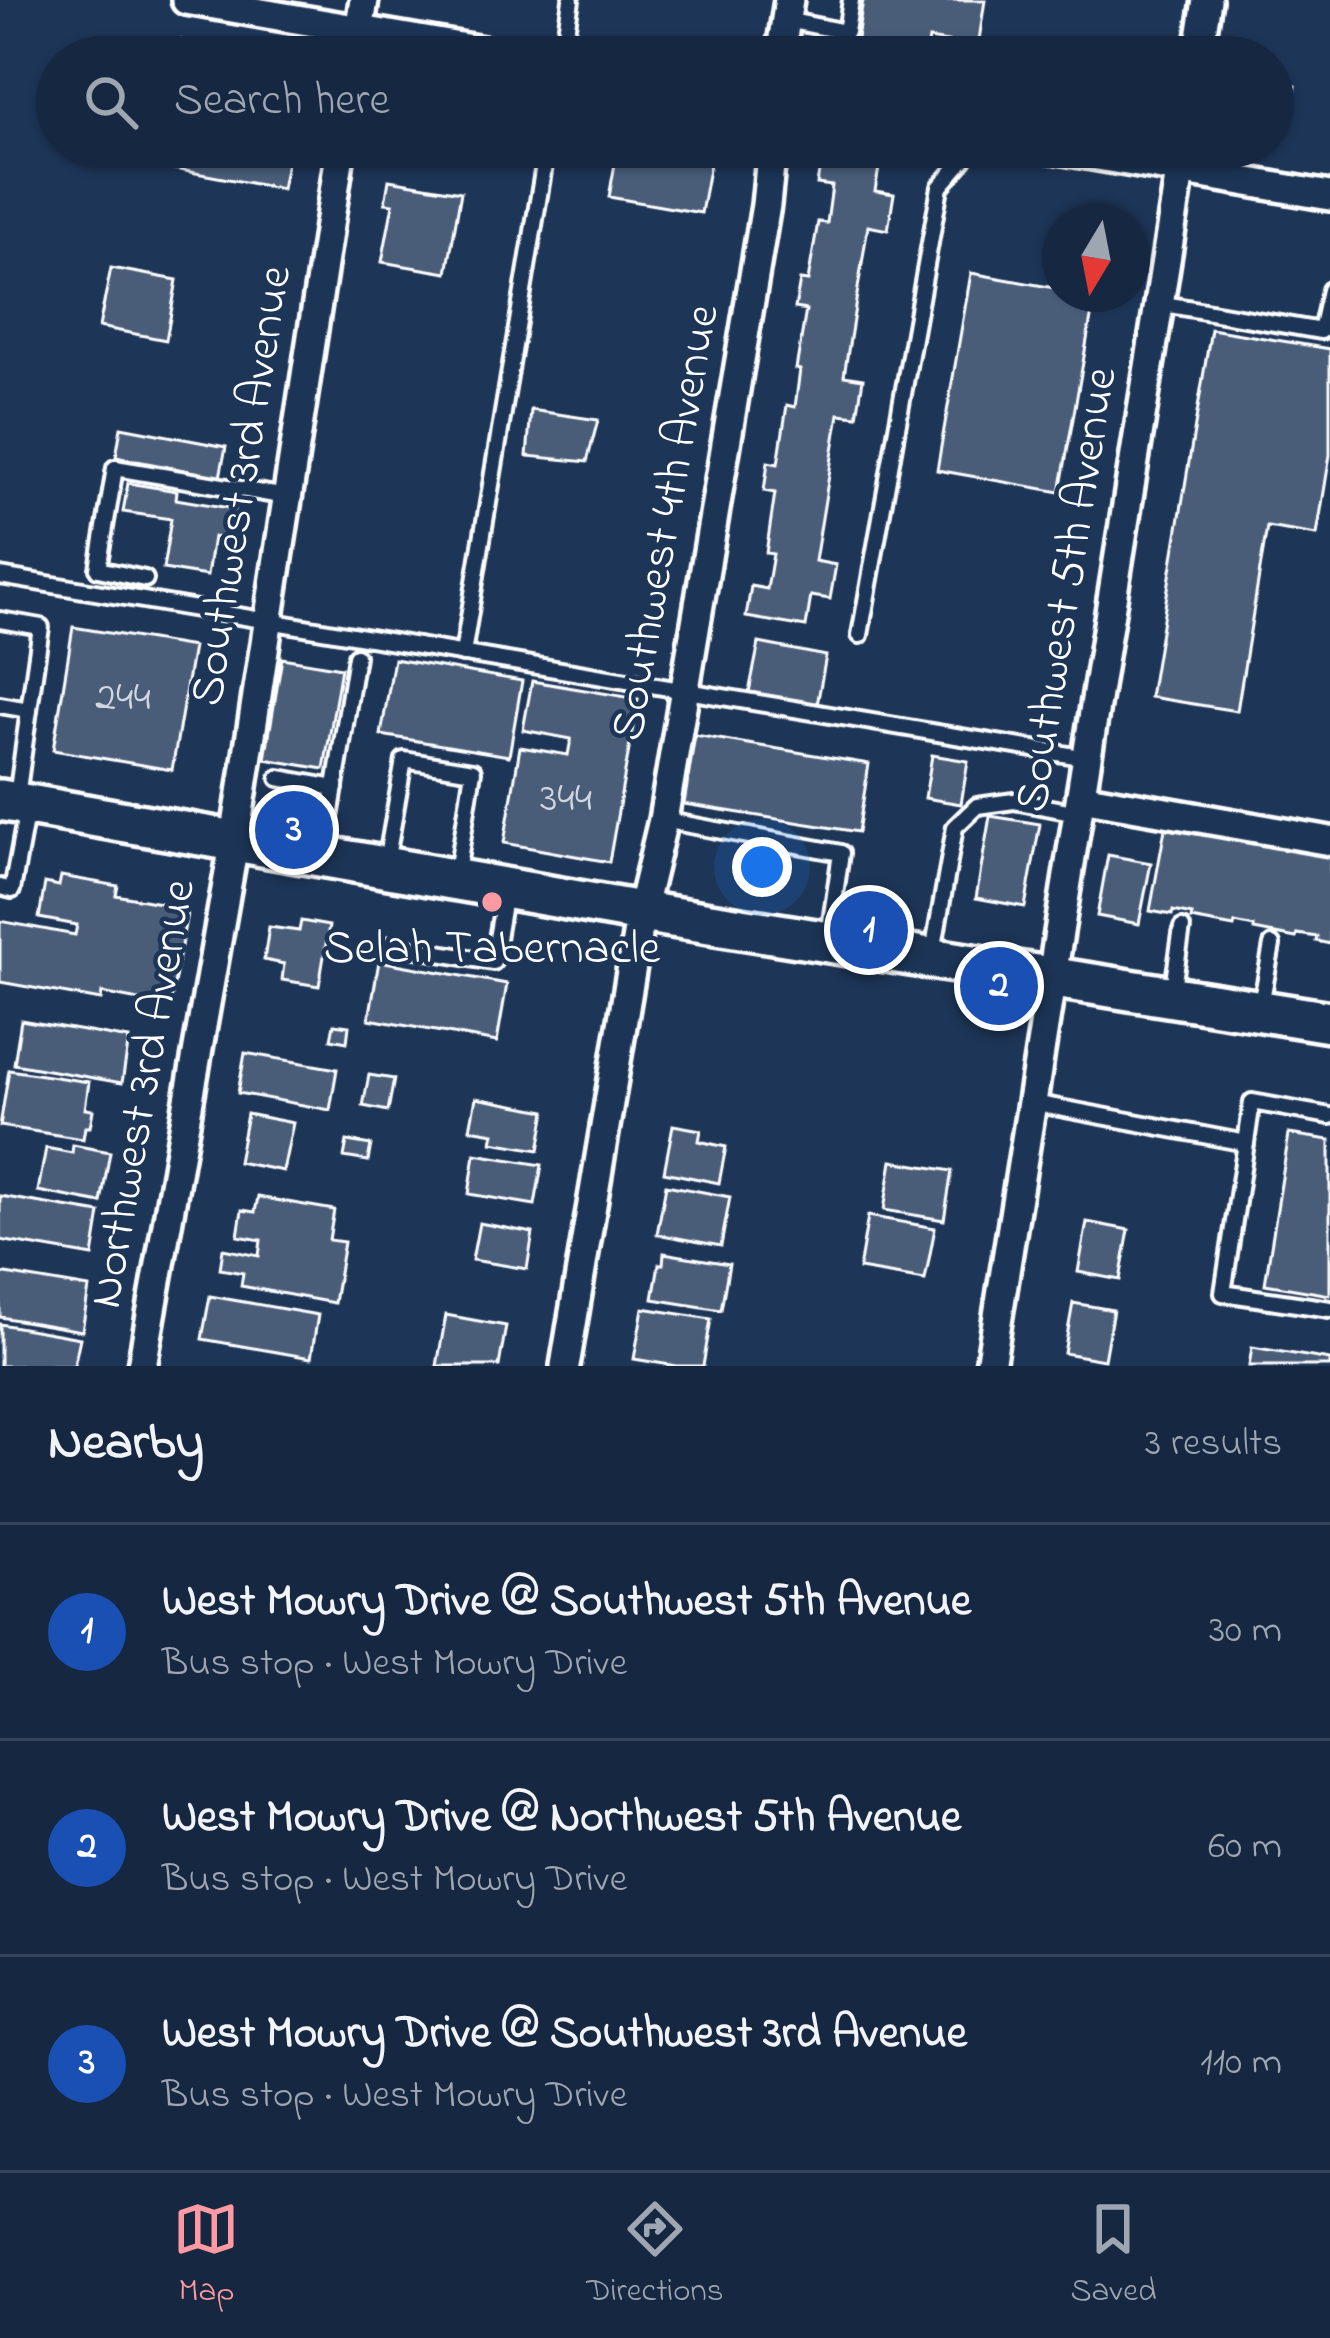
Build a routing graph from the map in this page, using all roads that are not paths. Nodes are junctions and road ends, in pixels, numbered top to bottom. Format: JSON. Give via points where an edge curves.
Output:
{"nodes":[{"id":1,"x":186,"y":0,"type":"edge"},
{"id":2,"x":364,"y":0,"type":"edge"},
{"id":3,"x":571,"y":0,"type":"edge"},
{"id":4,"x":851,"y":0,"type":"edge"},
{"id":5,"x":1207,"y":0,"type":"edge"},
{"id":6,"x":787,"y":10,"type":"edge"},
{"id":7,"x":329,"y":36,"type":"edge"},
{"id":8,"x":358,"y":36,"type":"edge"},
{"id":9,"x":565,"y":36,"type":"edge"},
{"id":10,"x":1201,"y":36,"type":"edge"},
{"id":11,"x":338,"y":168,"type":"edge"},
{"id":12,"x":544,"y":168,"type":"edge"},
{"id":13,"x":770,"y":168,"type":"edge"},
{"id":14,"x":956,"y":168,"type":"edge"},
{"id":15,"x":1180,"y":168,"type":"edge"},
{"id":16,"x":1221,"y":168,"type":"edge"},
{"id":17,"x":1330,"y":196,"type":"edge"},
{"id":18,"x":1330,"y":290,"type":"edge"},
{"id":19,"x":1158,"y":303,"type":"junction"},
{"id":20,"x":287,"y":496,"type":"junction"},
{"id":21,"x":0,"y":576,"type":"edge"},
{"id":22,"x":145,"y":578,"type":"dead end"},
{"id":23,"x":0,"y":620,"type":"edge"},
{"id":24,"x":268,"y":621,"type":"junction"},
{"id":25,"x":860,"y":635,"type":"dead end"},
{"id":26,"x":463,"y":654,"type":"junction"},
{"id":27,"x":356,"y":656,"type":"dead end"},
{"id":28,"x":685,"y":690,"type":"junction"},
{"id":29,"x":0,"y":705,"type":"edge"},
{"id":30,"x":29,"y":710,"type":"junction"},
{"id":31,"x":1088,"y":758,"type":"junction"},
{"id":32,"x":279,"y":778,"type":"dead end"},
{"id":33,"x":335,"y":788,"type":"junction"},
{"id":34,"x":14,"y":802,"type":"edge"},
{"id":35,"x":1080,"y":805,"type":"junction"},
{"id":36,"x":663,"y":820,"type":"junction"},
{"id":37,"x":235,"y":838,"type":"junction"},
{"id":38,"x":1330,"y":841,"type":"edge"},
{"id":39,"x":324,"y":855,"type":"junction"},
{"id":40,"x":386,"y":866,"type":"junction"},
{"id":41,"x":456,"y":878,"type":"junction"},
{"id":42,"x":0,"y":887,"type":"edge"},
{"id":43,"x":506,"y":887,"type":"junction"},
{"id":44,"x":641,"y":912,"type":"junction"},
{"id":45,"x":1181,"y":928,"type":"dead end"},
{"id":46,"x":829,"y":941,"type":"junction"},
{"id":47,"x":391,"y":945,"type":"dead end"},
{"id":48,"x":1271,"y":945,"type":"dead end"},
{"id":49,"x":932,"y":957,"type":"junction"},
{"id":50,"x":1054,"y":976,"type":"junction"},
{"id":51,"x":1172,"y":996,"type":"junction"},
{"id":52,"x":1259,"y":1010,"type":"junction"},
{"id":53,"x":1330,"y":1022,"type":"edge"},
{"id":54,"x":1033,"y":1102,"type":"junction"},
{"id":55,"x":1330,"y":1116,"type":"edge"},
{"id":56,"x":1246,"y":1143,"type":"junction"},
{"id":57,"x":1330,"y":1309,"type":"edge"},
{"id":58,"x":142,"y":1366,"type":"edge"},
{"id":59,"x":566,"y":1366,"type":"edge"},
{"id":60,"x":990,"y":1366,"type":"edge"}],
"edges":[{"from":1,"to":7,"type":"street"},
{"from":2,"to":8,"type":"street"},
{"from":3,"to":9,"type":"lane"},
{"from":4,"to":6,"type":"lane","via":[[846,32]]},
{"from":5,"to":10,"type":"street"},
{"from":11,"to":20,"type":"street","name":"Southwest 3rd Avenue"},
{"from":12,"to":26,"type":"lane"},
{"from":13,"to":28,"type":"street","name":"Southwest 4th Avenue"},
{"from":14,"to":25,"type":"lane","via":[[940,187]]},
{"from":15,"to":19,"type":"street","name":"Southwest 5th Avenue"},
{"from":16,"to":17,"type":"street"},
{"from":18,"to":19,"type":"lane","via":[[1322,331]]},
{"from":19,"to":31,"type":"street","name":"Southwest 5th Avenue"},
{"from":20,"to":22,"type":"lane","via":[[115,468],[98,569]]},
{"from":20,"to":24,"type":"street","name":"Southwest 3rd Avenue"},
{"from":21,"to":24,"type":"lane"},
{"from":23,"to":30,"type":"lane","via":[[40,627]]},
{"from":24,"to":26,"type":"lane"},
{"from":24,"to":37,"type":"street","name":"Southwest 3rd Avenue"},
{"from":26,"to":28,"type":"lane"},
{"from":27,"to":33,"type":"lane"},
{"from":28,"to":31,"type":"lane"},
{"from":28,"to":36,"type":"street","name":"Southwest 4th Avenue"},
{"from":29,"to":30,"type":"lane"},
{"from":30,"to":34,"type":"lane"},
{"from":31,"to":35,"type":"street","name":"Southwest 5th Avenue"},
{"from":32,"to":33,"type":"lane"},
{"from":33,"to":39,"type":"lane"},
{"from":34,"to":37,"type":"street"},
{"from":34,"to":42,"type":"lane","via":[[12,890]]},
{"from":35,"to":38,"type":"street"},
{"from":35,"to":49,"type":"lane","via":[[977,806],[955,827]]},
{"from":35,"to":50,"type":"street","name":"Southwest 5th Avenue"},
{"from":36,"to":44,"type":"street","name":"Southwest 4th Avenue"},
{"from":36,"to":46,"type":"lane","via":[[841,853]]},
{"from":37,"to":39,"type":"street"},
{"from":37,"to":58,"type":"street","name":"Northwest 3rd Avenue"},
{"from":39,"to":40,"type":"street"},
{"from":40,"to":41,"type":"street"},
{"from":40,"to":41,"type":"lane","via":[[404,760],[473,771]]},
{"from":41,"to":43,"type":"street"},
{"from":43,"to":44,"type":"street"},
{"from":43,"to":47,"type":"lane","via":[[493,962]]},
{"from":44,"to":46,"type":"street"},
{"from":44,"to":59,"type":"street","name":"Southwest 4th Avenue"},
{"from":45,"to":51,"type":"lane"},
{"from":46,"to":49,"type":"street"},
{"from":48,"to":52,"type":"lane"},
{"from":49,"to":50,"type":"street"},
{"from":50,"to":51,"type":"street"},
{"from":50,"to":54,"type":"street","name":"Southwest 5th Avenue"},
{"from":51,"to":52,"type":"street"},
{"from":52,"to":53,"type":"street"},
{"from":54,"to":56,"type":"lane"},
{"from":54,"to":60,"type":"street","name":"Southwest 5th Avenue"},
{"from":55,"to":56,"type":"lane","via":[[1252,1102]]},
{"from":56,"to":57,"type":"lane","via":[[1223,1293]]}]}
